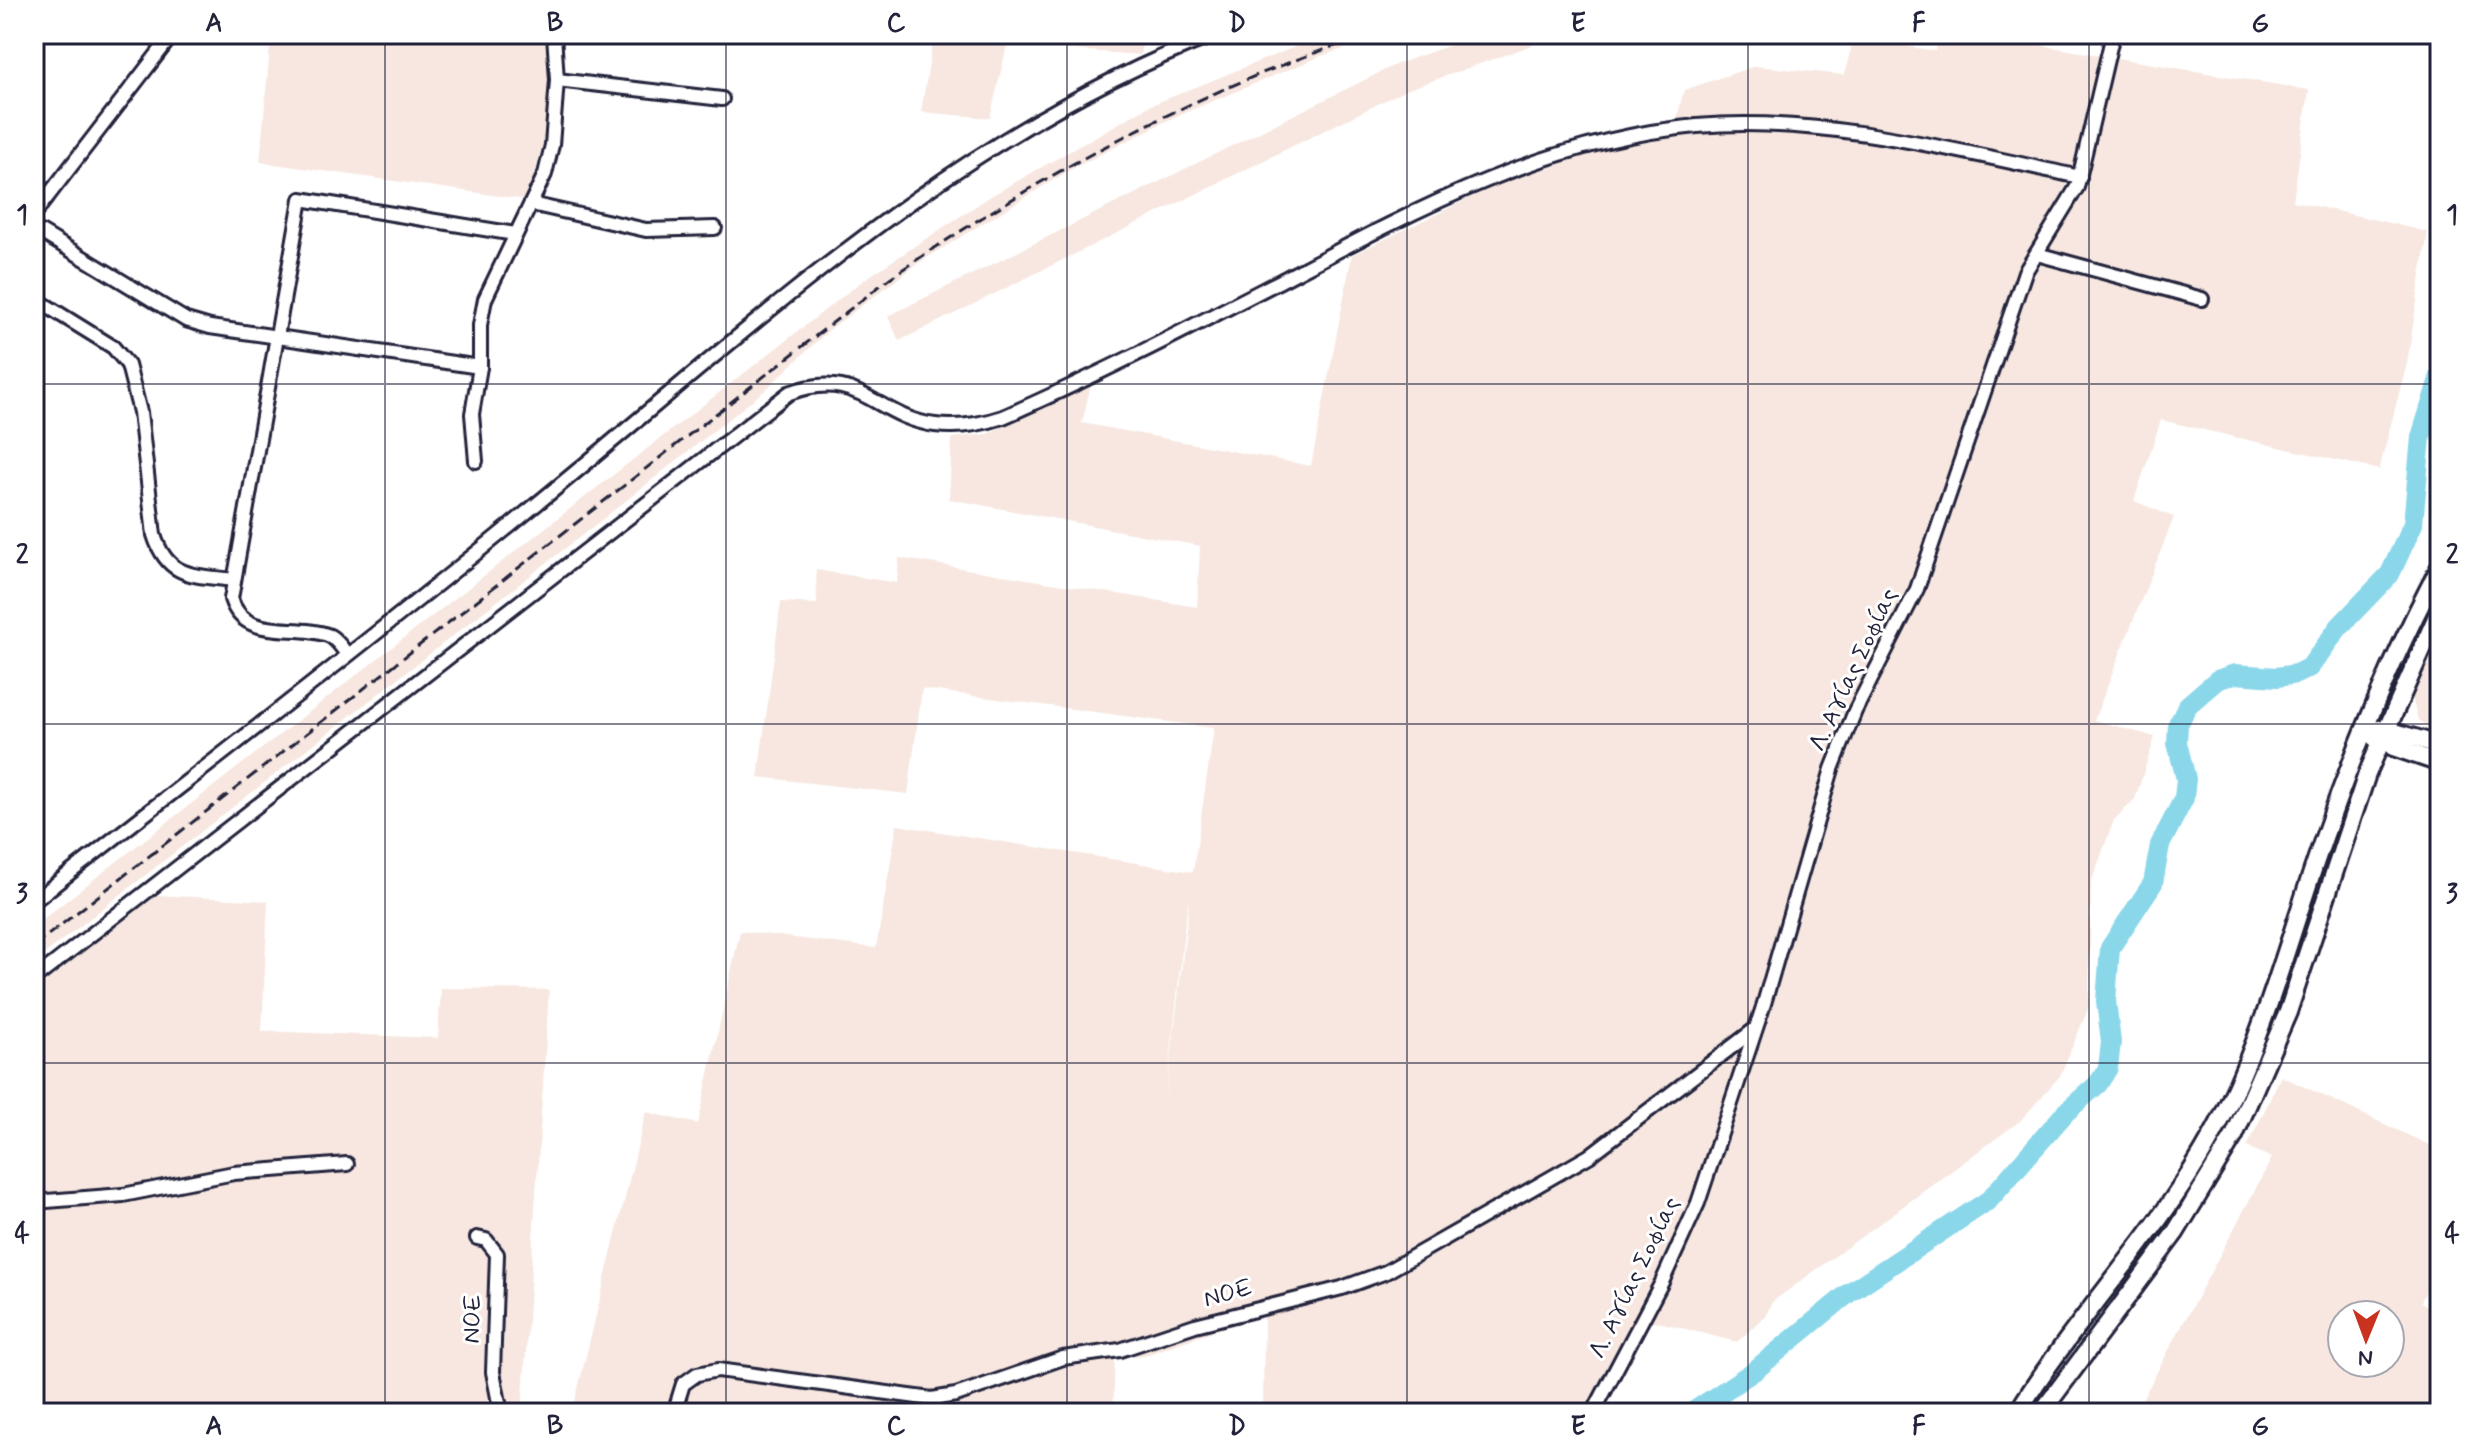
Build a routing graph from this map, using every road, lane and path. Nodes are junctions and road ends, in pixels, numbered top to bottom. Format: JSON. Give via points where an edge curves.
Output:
{"nodes":[{"id":1,"x":173,"y":34,"type":"edge"},
{"id":2,"x":554,"y":34,"type":"edge"},
{"id":3,"x":1217,"y":34,"type":"edge"},
{"id":4,"x":2113,"y":34,"type":"edge"},
{"id":5,"x":557,"y":80,"type":"junction"},
{"id":6,"x":722,"y":99,"type":"dead end"},
{"id":7,"x":2080,"y":177,"type":"junction"},
{"id":8,"x":531,"y":204,"type":"junction"},
{"id":9,"x":34,"y":214,"type":"edge"},
{"id":10,"x":34,"y":228,"type":"edge"},
{"id":11,"x":715,"y":228,"type":"dead end"},
{"id":12,"x":515,"y":234,"type":"junction"},
{"id":13,"x":2037,"y":254,"type":"junction"},
{"id":14,"x":34,"y":298,"type":"edge"},
{"id":15,"x":2202,"y":299,"type":"dead end"},
{"id":16,"x":278,"y":337,"type":"junction"},
{"id":17,"x":480,"y":367,"type":"junction"},
{"id":18,"x":476,"y":461,"type":"dead end"},
{"id":19,"x":2440,"y":567,"type":"edge"},
{"id":20,"x":234,"y":580,"type":"junction"},
{"id":21,"x":2440,"y":609,"type":"edge"},
{"id":22,"x":347,"y":654,"type":"junction"},
{"id":23,"x":2400,"y":694,"type":"junction"},
{"id":24,"x":2371,"y":713,"type":"junction"},
{"id":25,"x":2382,"y":736,"type":"junction"},
{"id":26,"x":2358,"y":743,"type":"junction"},
{"id":27,"x":2440,"y":745,"type":"edge"},
{"id":28,"x":2418,"y":747,"type":"junction"},
{"id":29,"x":2440,"y":763,"type":"edge"},
{"id":30,"x":2367,"y":774,"type":"junction"},
{"id":31,"x":34,"y":901,"type":"edge"},
{"id":32,"x":34,"y":979,"type":"edge"},
{"id":33,"x":1754,"y":1030,"type":"junction"},
{"id":34,"x":347,"y":1164,"type":"dead end"},
{"id":35,"x":34,"y":1202,"type":"edge"},
{"id":36,"x":477,"y":1238,"type":"dead end"},
{"id":37,"x":501,"y":1413,"type":"edge"},
{"id":38,"x":674,"y":1413,"type":"edge"},
{"id":39,"x":1593,"y":1413,"type":"edge"},
{"id":40,"x":2017,"y":1413,"type":"edge"},
{"id":41,"x":2041,"y":1413,"type":"edge"}],
"edges":[{"from":1,"to":9,"type":"street"},
{"from":2,"to":5,"type":"street"},
{"from":3,"to":22,"type":"street","via":[[1045,115],[879,222]]},
{"from":4,"to":7,"type":"street","name":"Λ. Αγίας Σοφίας"},
{"from":5,"to":6,"type":"street"},
{"from":5,"to":8,"type":"street","via":[[552,145]]},
{"from":7,"to":13,"type":"street","name":"Λ. Αγίας Σοφίας"},
{"from":7,"to":32,"type":"street","via":[[1824,129],[1711,126],[1658,132],[1549,155],[1455,193],[1003,417],[936,425],[844,386],[818,385],[789,393]]},
{"from":8,"to":11,"type":"street","via":[[646,230]]},
{"from":8,"to":12,"type":"street"},
{"from":10,"to":16,"type":"street","via":[[186,320]]},
{"from":12,"to":16,"type":"street","via":[[301,199]]},
{"from":12,"to":17,"type":"street","via":[[485,299]]},
{"from":13,"to":15,"type":"street"},
{"from":13,"to":33,"type":"street","name":"Λ. Αγίας Σοφίας","via":[[2005,326],[1917,589],[1832,769]]},
{"from":14,"to":20,"type":"street","via":[[113,347],[128,365],[160,554],[181,572]]},
{"from":16,"to":17,"type":"street"},
{"from":16,"to":20,"type":"street"},
{"from":17,"to":18,"type":"street","via":[[472,414]]},
{"from":19,"to":24,"type":"street"},
{"from":20,"to":22,"type":"street","via":[[231,599],[236,614],[275,630],[312,631],[333,638]]},
{"from":21,"to":23,"type":"street"},
{"from":22,"to":31,"type":"street"},
{"from":23,"to":25,"type":"street"},
{"from":23,"to":28,"type":"street"},
{"from":24,"to":25,"type":"street"},
{"from":24,"to":26,"type":"street"},
{"from":25,"to":26,"type":"street"},
{"from":25,"to":28,"type":"street","via":[[2397,733]]},
{"from":25,"to":30,"type":"street"},
{"from":26,"to":40,"type":"street","via":[[2268,1010],[2228,1106],[2174,1199]]},
{"from":27,"to":28,"type":"street"},
{"from":28,"to":29,"type":"street"},
{"from":28,"to":30,"type":"street"},
{"from":30,"to":41,"type":"street","via":[[2288,1012],[2234,1136],[2175,1233]]},
{"from":33,"to":38,"type":"street","name":"NOE","via":[[1589,1156],[1386,1272],[1342,1288],[1120,1350],[1063,1358],[932,1399],[705,1371],[683,1384]]},
{"from":33,"to":39,"type":"street","name":"Λ. Αγίας Σοφίας","via":[[1698,1203]]},
{"from":34,"to":35,"type":"street","via":[[234,1173],[123,1195]]},
{"from":36,"to":37,"type":"street","name":"NOE","via":[[486,1240],[497,1254],[493,1372]]}]}
